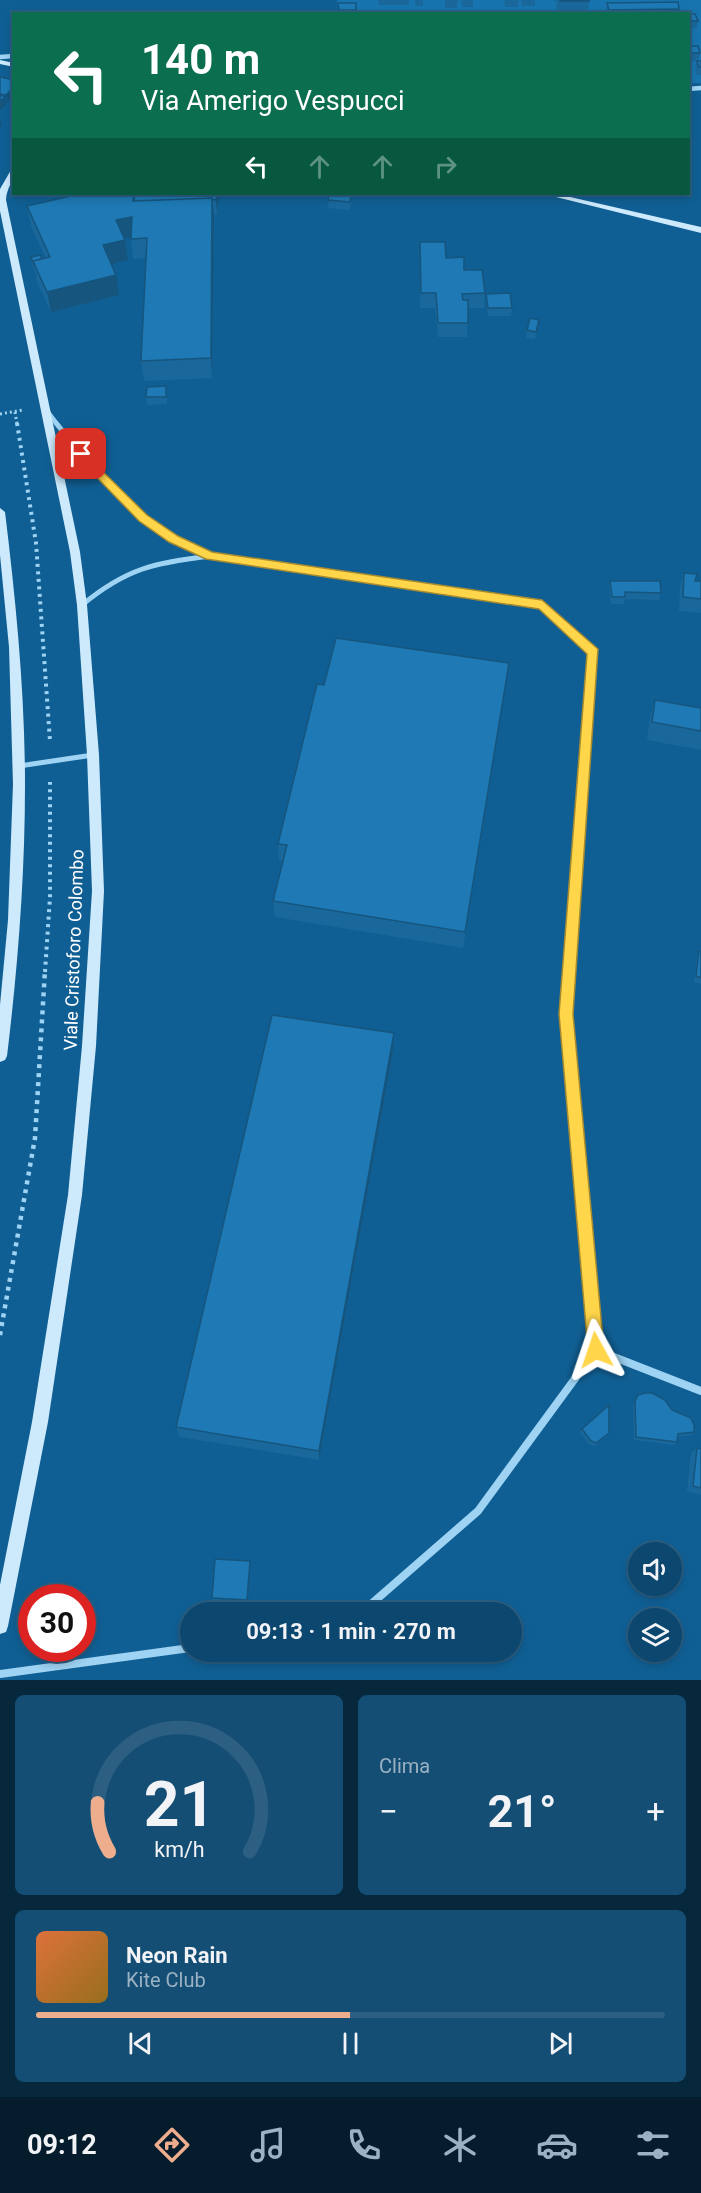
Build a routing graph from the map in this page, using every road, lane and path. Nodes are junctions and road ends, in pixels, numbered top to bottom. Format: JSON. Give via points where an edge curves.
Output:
{"nodes":[{"id":1,"x":12,"y":175,"type":"edge"},
{"id":2,"x":1,"y":193,"type":"edge"},
{"id":3,"x":552,"y":195,"type":"edge"},
{"id":4,"x":701,"y":230,"type":"edge"},
{"id":5,"x":44,"y":407,"type":"junction"},
{"id":6,"x":0,"y":512,"type":"edge"},
{"id":7,"x":210,"y":556,"type":"junction"},
{"id":8,"x":82,"y":605,"type":"junction"},
{"id":9,"x":93,"y":754,"type":"junction"},
{"id":10,"x":18,"y":766,"type":"junction"},
{"id":11,"x":0,"y":1056,"type":"edge"},
{"id":12,"x":596,"y":1350,"type":"junction"},
{"id":13,"x":701,"y":1391,"type":"edge"},
{"id":14,"x":373,"y":1602,"type":"edge"},
{"id":15,"x":0,"y":1626,"type":"edge"},
{"id":16,"x":180,"y":1649,"type":"edge"},
{"id":17,"x":0,"y":1674,"type":"edge"}],
"edges":[{"from":1,"to":2,"type":"main road","name":"Viale Cristoforo Colombo"},
{"from":2,"to":5,"type":"main road","name":"Viale Cristoforo Colombo"},
{"from":3,"to":4,"type":"main road"},
{"from":5,"to":7,"type":"street","via":[[81,454],[143,518],[173,539]]},
{"from":5,"to":8,"type":"main road","name":"Viale Cristoforo Colombo","via":[[75,552]]},
{"from":6,"to":10,"type":"main road","via":[[13,605]]},
{"from":7,"to":8,"type":"street","via":[[132,570],[109,582]]},
{"from":7,"to":12,"type":"street","via":[[542,605],[593,652],[566,1014]]},
{"from":8,"to":9,"type":"main road","name":"Viale Cristoforo Colombo"},
{"from":9,"to":10,"type":"street"},
{"from":9,"to":15,"type":"main road","name":"Viale Cristoforo Colombo","via":[[98,891],[75,1195],[40,1422]]},
{"from":10,"to":11,"type":"main road","via":[[17,884]]},
{"from":12,"to":13,"type":"street"},
{"from":12,"to":14,"type":"street","via":[[478,1511]]},
{"from":16,"to":17,"type":"street"}]}
